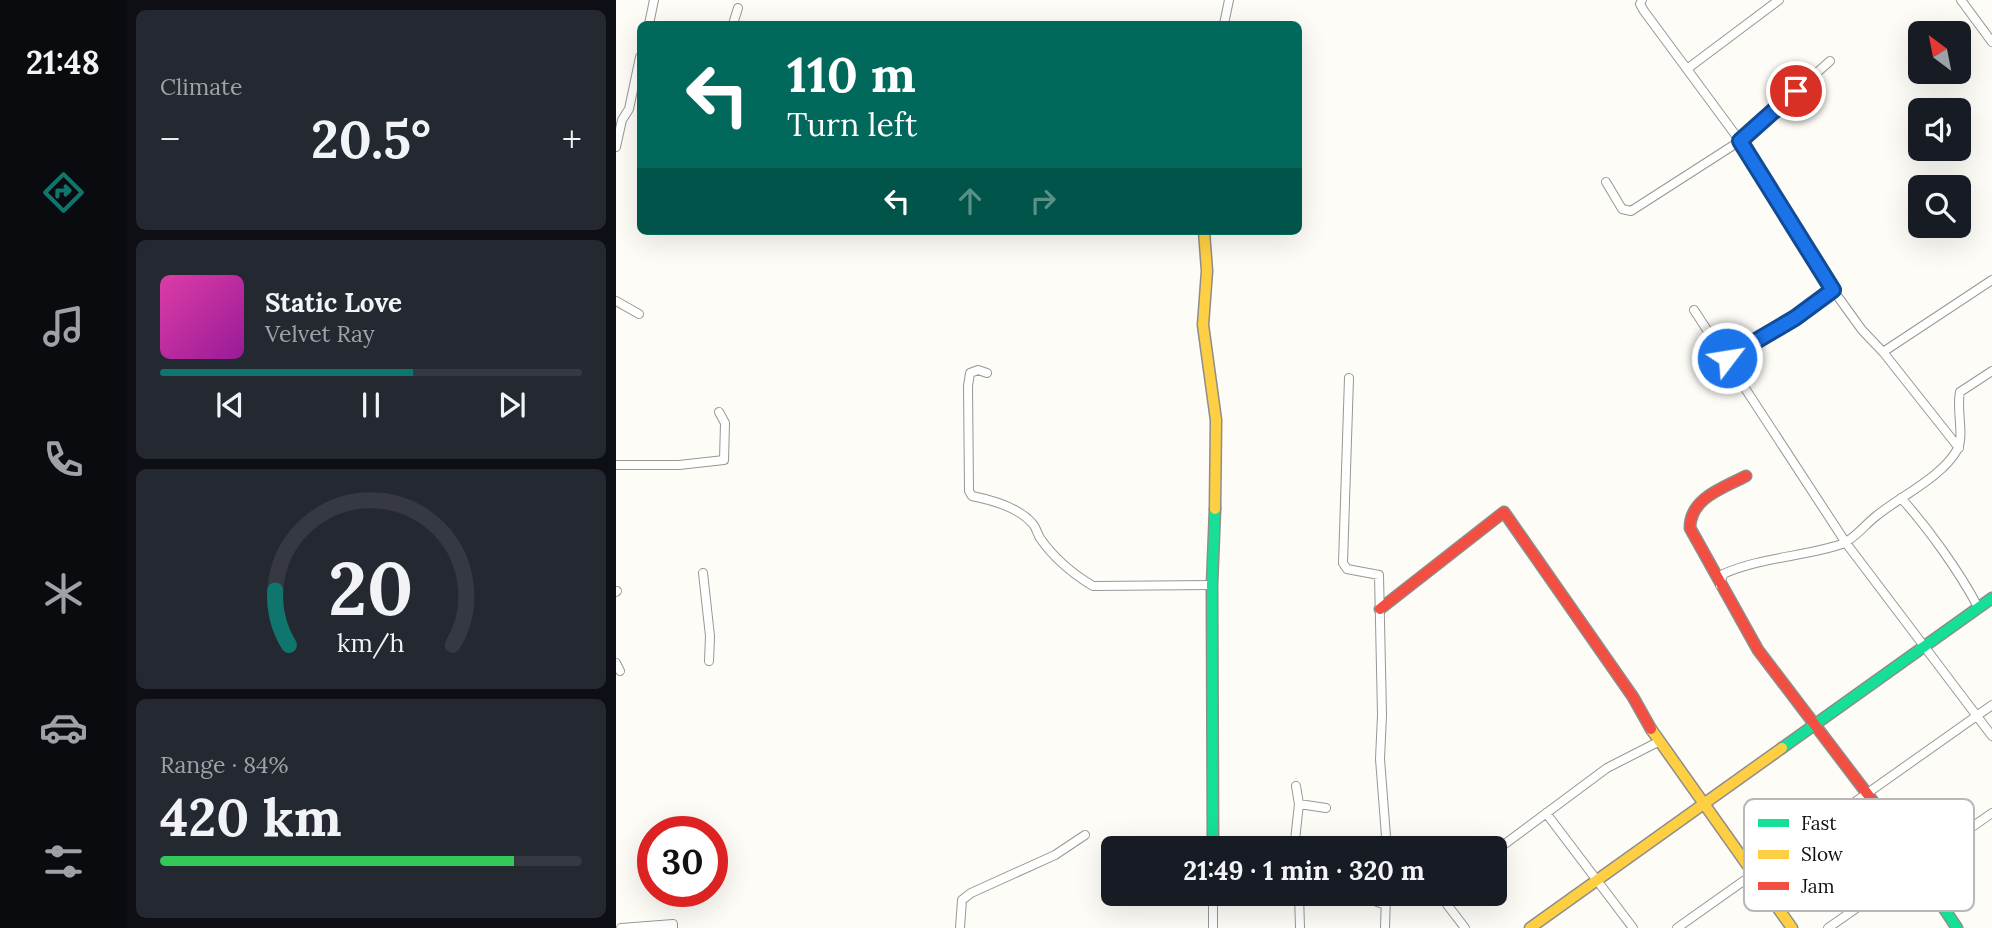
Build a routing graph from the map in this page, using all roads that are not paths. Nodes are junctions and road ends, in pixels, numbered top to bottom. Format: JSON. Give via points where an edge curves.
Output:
{"nodes":[{"id":1,"x":654,"y":0,"type":"edge"},
{"id":2,"x":1229,"y":0,"type":"edge"},
{"id":3,"x":1642,"y":0,"type":"edge"},
{"id":4,"x":1779,"y":0,"type":"edge"},
{"id":5,"x":1961,"y":0,"type":"edge"},
{"id":6,"x":738,"y":8,"type":"dead end"},
{"id":7,"x":652,"y":21,"type":"edge"},
{"id":8,"x":734,"y":21,"type":"edge"},
{"id":9,"x":1224,"y":21,"type":"edge"},
{"id":10,"x":1992,"y":43,"type":"edge"},
{"id":11,"x":1830,"y":61,"type":"dead end"},
{"id":12,"x":1688,"y":69,"type":"junction"},
{"id":13,"x":637,"y":71,"type":"edge"},
{"id":14,"x":1740,"y":141,"type":"junction"},
{"id":15,"x":616,"y":147,"type":"edge"},
{"id":16,"x":1606,"y":182,"type":"dead end"},
{"id":17,"x":1204,"y":235,"type":"edge"},
{"id":18,"x":1992,"y":280,"type":"edge"},
{"id":19,"x":1833,"y":290,"type":"junction"},
{"id":20,"x":616,"y":302,"type":"edge"},
{"id":21,"x":1694,"y":310,"type":"dead end"},
{"id":22,"x":639,"y":314,"type":"dead end"},
{"id":23,"x":1883,"y":352,"type":"junction"},
{"id":24,"x":1727,"y":358,"type":"junction"},
{"id":25,"x":1992,"y":371,"type":"edge"},
{"id":26,"x":988,"y":373,"type":"dead end"},
{"id":27,"x":1349,"y":378,"type":"dead end"},
{"id":28,"x":719,"y":412,"type":"dead end"},
{"id":29,"x":1959,"y":449,"type":"junction"},
{"id":30,"x":616,"y":465,"type":"edge"},
{"id":31,"x":1746,"y":476,"type":"dead end"},
{"id":32,"x":1901,"y":498,"type":"junction"},
{"id":33,"x":1846,"y":542,"type":"junction"},
{"id":34,"x":702,"y":573,"type":"dead end"},
{"id":35,"x":1213,"y":585,"type":"junction"},
{"id":36,"x":1720,"y":585,"type":"junction"},
{"id":37,"x":1992,"y":598,"type":"edge"},
{"id":38,"x":1978,"y":607,"type":"junction"},
{"id":39,"x":1380,"y":609,"type":"junction"},
{"id":40,"x":1924,"y":646,"type":"junction"},
{"id":41,"x":709,"y":661,"type":"dead end"},
{"id":42,"x":1992,"y":705,"type":"edge"},
{"id":43,"x":1977,"y":716,"type":"junction"},
{"id":44,"x":1815,"y":724,"type":"junction"},
{"id":45,"x":1992,"y":736,"type":"edge"},
{"id":46,"x":1658,"y":742,"type":"junction"},
{"id":47,"x":1296,"y":786,"type":"dead end"},
{"id":48,"x":1867,"y":793,"type":"junction"},
{"id":49,"x":1859,"y":799,"type":"edge"},
{"id":50,"x":1871,"y":799,"type":"edge"},
{"id":51,"x":1299,"y":804,"type":"junction"},
{"id":52,"x":1701,"y":804,"type":"junction"},
{"id":53,"x":1326,"y":808,"type":"dead end"},
{"id":54,"x":1546,"y":813,"type":"junction"},
{"id":55,"x":1992,"y":813,"type":"edge"},
{"id":56,"x":1974,"y":826,"type":"edge"},
{"id":57,"x":1085,"y":835,"type":"dead end"},
{"id":58,"x":1213,"y":836,"type":"edge"},
{"id":59,"x":1295,"y":836,"type":"edge"},
{"id":60,"x":1386,"y":836,"type":"edge"},
{"id":61,"x":1507,"y":842,"type":"edge"},
{"id":62,"x":1744,"y":862,"type":"edge"},
{"id":63,"x":1598,"y":880,"type":"junction"},
{"id":64,"x":1744,"y":882,"type":"edge"},
{"id":65,"x":1213,"y":906,"type":"edge"},
{"id":66,"x":1299,"y":906,"type":"edge"},
{"id":67,"x":1386,"y":906,"type":"edge"},
{"id":68,"x":1448,"y":906,"type":"edge"},
{"id":69,"x":1780,"y":911,"type":"edge"},
{"id":70,"x":1852,"y":911,"type":"edge"},
{"id":71,"x":1946,"y":911,"type":"edge"},
{"id":72,"x":621,"y":928,"type":"edge"},
{"id":73,"x":673,"y":928,"type":"edge"},
{"id":74,"x":960,"y":928,"type":"edge"},
{"id":75,"x":1213,"y":928,"type":"edge"},
{"id":76,"x":1300,"y":928,"type":"edge"},
{"id":77,"x":1385,"y":928,"type":"edge"},
{"id":78,"x":1465,"y":928,"type":"edge"},
{"id":79,"x":1530,"y":928,"type":"edge"},
{"id":80,"x":1633,"y":928,"type":"edge"},
{"id":81,"x":1677,"y":928,"type":"edge"},
{"id":82,"x":1792,"y":928,"type":"edge"},
{"id":83,"x":1828,"y":928,"type":"edge"},
{"id":84,"x":1957,"y":928,"type":"edge"}],
"edges":[{"from":1,"to":7,"type":"street"},
{"from":2,"to":9,"type":"street"},
{"from":3,"to":12,"type":"street","via":[[1644,11]]},
{"from":4,"to":12,"type":"street"},
{"from":5,"to":10,"type":"street"},
{"from":6,"to":8,"type":"street"},
{"from":11,"to":14,"type":"street"},
{"from":12,"to":14,"type":"street"},
{"from":13,"to":15,"type":"street"},
{"from":14,"to":16,"type":"street","via":[[1631,211],[1622,209]]},
{"from":14,"to":19,"type":"street"},
{"from":17,"to":35,"type":"street","via":[[1203,326],[1216,432]]},
{"from":18,"to":23,"type":"street"},
{"from":19,"to":23,"type":"street"},
{"from":19,"to":24,"type":"street"},
{"from":20,"to":22,"type":"street"},
{"from":21,"to":24,"type":"street"},
{"from":23,"to":29,"type":"street"},
{"from":24,"to":33,"type":"street"},
{"from":25,"to":29,"type":"street","via":[[1960,392],[1956,407]]},
{"from":26,"to":35,"type":"street","via":[[970,373],[968,386],[972,496],[999,502],[1032,523],[1064,564],[1093,586]]},
{"from":27,"to":39,"type":"street","via":[[1343,562],[1347,569],[1379,575]]},
{"from":28,"to":30,"type":"street","via":[[725,424],[724,460]]},
{"from":29,"to":32,"type":"street","via":[[1942,468]]},
{"from":31,"to":36,"type":"street","via":[[1693,506],[1688,518]]},
{"from":32,"to":33,"type":"street"},
{"from":32,"to":38,"type":"street"},
{"from":33,"to":36,"type":"street","via":[[1742,565],[1724,574]]},
{"from":33,"to":40,"type":"street"},
{"from":34,"to":41,"type":"street"},
{"from":35,"to":58,"type":"street"},
{"from":36,"to":44,"type":"street","via":[[1758,650]]},
{"from":37,"to":38,"type":"street"},
{"from":38,"to":40,"type":"street"},
{"from":39,"to":46,"type":"street","via":[[1504,512],[1633,698]]},
{"from":39,"to":60,"type":"street","via":[[1380,759]]},
{"from":40,"to":43,"type":"street"},
{"from":40,"to":44,"type":"street"},
{"from":42,"to":43,"type":"street"},
{"from":43,"to":45,"type":"street"},
{"from":43,"to":48,"type":"street"},
{"from":44,"to":48,"type":"street"},
{"from":44,"to":52,"type":"street"},
{"from":46,"to":52,"type":"street"},
{"from":46,"to":54,"type":"street","via":[[1607,768]]},
{"from":47,"to":51,"type":"street"},
{"from":48,"to":49,"type":"street"},
{"from":48,"to":50,"type":"street"},
{"from":51,"to":53,"type":"street"},
{"from":51,"to":59,"type":"street"},
{"from":52,"to":62,"type":"street"},
{"from":52,"to":63,"type":"street"},
{"from":54,"to":61,"type":"street"},
{"from":54,"to":63,"type":"street"},
{"from":55,"to":56,"type":"street"},
{"from":57,"to":74,"type":"street","via":[[1055,855],[971,893],[962,900]]},
{"from":63,"to":79,"type":"street"},
{"from":63,"to":80,"type":"street"},
{"from":64,"to":81,"type":"street"},
{"from":65,"to":75,"type":"street"},
{"from":66,"to":76,"type":"street"},
{"from":67,"to":77,"type":"street"},
{"from":68,"to":78,"type":"street"},
{"from":69,"to":82,"type":"street"},
{"from":70,"to":83,"type":"street"},
{"from":71,"to":84,"type":"street"},
{"from":72,"to":73,"type":"street","via":[[673,924]]}]}
